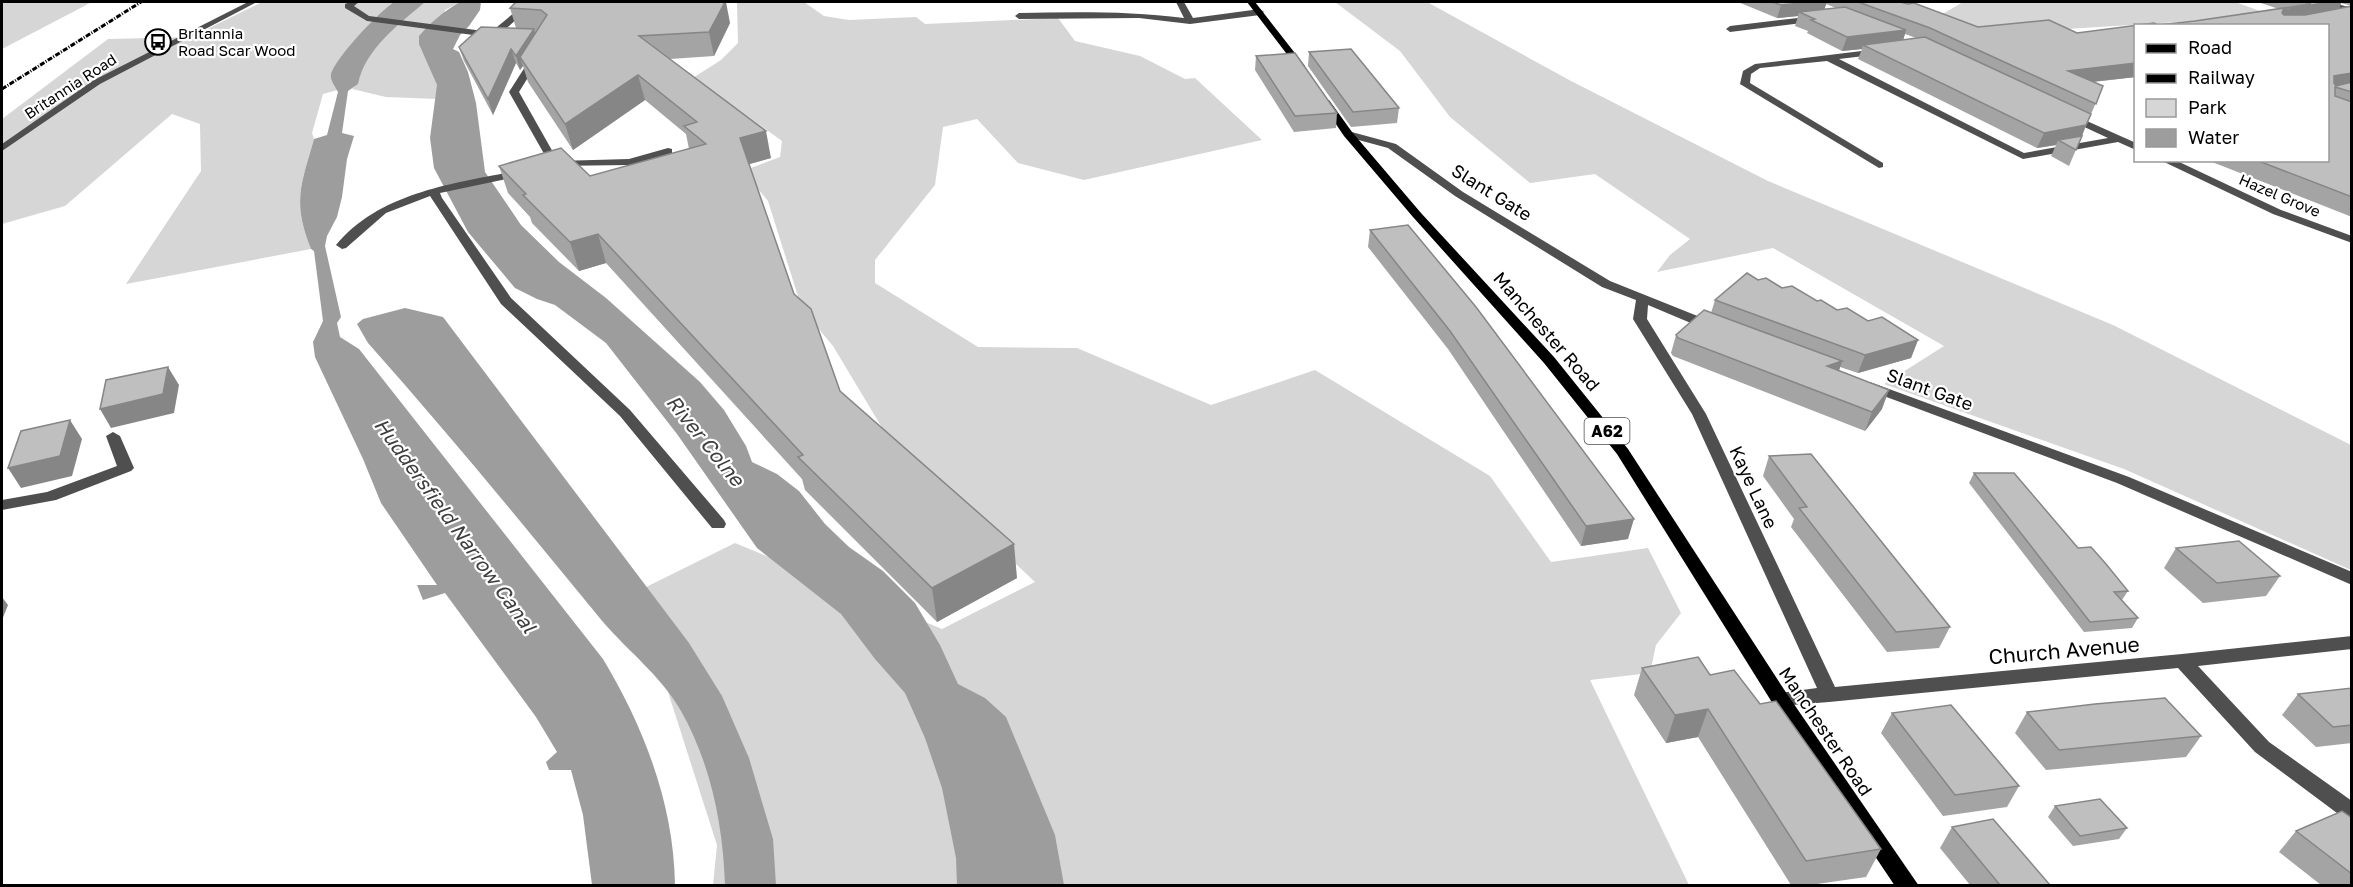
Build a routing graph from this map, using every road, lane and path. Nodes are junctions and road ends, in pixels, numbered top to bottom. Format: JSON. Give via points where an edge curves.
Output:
{"nodes":[{"id":1,"x":253,"y":2,"type":"edge"},
{"id":2,"x":355,"y":2,"type":"edge"},
{"id":3,"x":531,"y":2,"type":"edge"},
{"id":4,"x":1180,"y":2,"type":"edge"},
{"id":5,"x":2323,"y":2,"type":"edge"},
{"id":6,"x":1255,"y":7,"type":"edge"},
{"id":7,"x":2352,"y":12,"type":"edge"},
{"id":8,"x":1019,"y":16,"type":"dead end"},
{"id":9,"x":1734,"y":17,"type":"dead end"},
{"id":10,"x":2328,"y":17,"type":"edge"},
{"id":11,"x":1821,"y":18,"type":"edge"},
{"id":12,"x":1190,"y":21,"type":"junction"},
{"id":13,"x":1757,"y":26,"type":"junction"},
{"id":14,"x":1730,"y":29,"type":"dead end"},
{"id":15,"x":494,"y":34,"type":"junction"},
{"id":16,"x":505,"y":35,"type":"edge"},
{"id":17,"x":542,"y":48,"type":"edge"},
{"id":18,"x":1886,"y":51,"type":"edge"},
{"id":19,"x":1829,"y":58,"type":"junction"},
{"id":20,"x":2057,"y":110,"type":"edge"},
{"id":21,"x":1348,"y":134,"type":"junction"},
{"id":22,"x":2120,"y":139,"type":"junction"},
{"id":23,"x":2134,"y":146,"type":"edge"},
{"id":24,"x":2,"y":148,"type":"edge"},
{"id":25,"x":668,"y":151,"type":"dead end"},
{"id":26,"x":2169,"y":162,"type":"edge"},
{"id":27,"x":1879,"y":165,"type":"dead end"},
{"id":28,"x":544,"y":167,"type":"junction"},
{"id":29,"x":438,"y":190,"type":"junction"},
{"id":30,"x":2352,"y":240,"type":"edge"},
{"id":31,"x":342,"y":245,"type":"dead end"},
{"id":32,"x":1642,"y":300,"type":"junction"},
{"id":33,"x":1721,"y":330,"type":"edge"},
{"id":34,"x":1855,"y":381,"type":"edge"},
{"id":35,"x":113,"y":436,"type":"dead end"},
{"id":36,"x":2,"y":505,"type":"edge"},
{"id":37,"x":718,"y":524,"type":"dead end"},
{"id":38,"x":2352,"y":579,"type":"edge"},
{"id":39,"x":2352,"y":642,"type":"edge"},
{"id":40,"x":2182,"y":661,"type":"junction"},
{"id":41,"x":1828,"y":695,"type":"junction"},
{"id":42,"x":1780,"y":699,"type":"junction"},
{"id":43,"x":2352,"y":813,"type":"edge"},
{"id":44,"x":1908,"y":885,"type":"edge"}],
"edges":[{"from":1,"to":24,"type":"street","name":"Britannia Road","via":[[97,82]]},
{"from":2,"to":15,"type":"street","via":[[348,6],[367,18]]},
{"from":3,"to":15,"type":"street"},
{"from":4,"to":12,"type":"street"},
{"from":5,"to":7,"type":"street"},
{"from":6,"to":12,"type":"street"},
{"from":6,"to":21,"type":"main road","name":"Manchester Road","number":"A62"},
{"from":7,"to":10,"type":"street"},
{"from":8,"to":12,"type":"street","via":[[1139,15]]},
{"from":9,"to":13,"type":"street"},
{"from":11,"to":13,"type":"street"},
{"from":13,"to":14,"type":"street"},
{"from":15,"to":16,"type":"street"},
{"from":17,"to":28,"type":"street","via":[[514,92]]},
{"from":18,"to":19,"type":"street"},
{"from":19,"to":22,"type":"street","via":[[2023,156]]},
{"from":19,"to":27,"type":"street","via":[[1758,66],[1746,73],[1745,84]]},
{"from":20,"to":22,"type":"street"},
{"from":21,"to":32,"type":"street","name":"Slant Gate","via":[[1392,146],[1459,194],[1606,284]]},
{"from":21,"to":42,"type":"main road","name":"Manchester Road","number":"A62","via":[[1549,360],[1623,452]]},
{"from":22,"to":23,"type":"street"},
{"from":25,"to":28,"type":"street","via":[[630,162]]},
{"from":26,"to":30,"type":"street","name":"Hazel Grove","via":[[2277,212]]},
{"from":28,"to":29,"type":"street"},
{"from":29,"to":31,"type":"street","via":[[382,211]]},
{"from":29,"to":37,"type":"street","via":[[436,198],[506,301],[625,413]]},
{"from":32,"to":33,"type":"street","name":"Slant Gate"},
{"from":32,"to":41,"type":"street","name":"Kaye Lane","via":[[1640,319],[1700,414]]},
{"from":34,"to":38,"type":"street","name":"Slant Gate","via":[[2123,480]]},
{"from":35,"to":36,"type":"street","via":[[126,468],[50,496]]},
{"from":39,"to":40,"type":"street","name":"Church Avenue"},
{"from":40,"to":41,"type":"street","name":"Church Avenue"},
{"from":40,"to":43,"type":"street","via":[[2262,747]]},
{"from":41,"to":42,"type":"street","name":"Church Avenue"},
{"from":42,"to":44,"type":"main road","name":"Manchester Road","number":"A62"}]}
